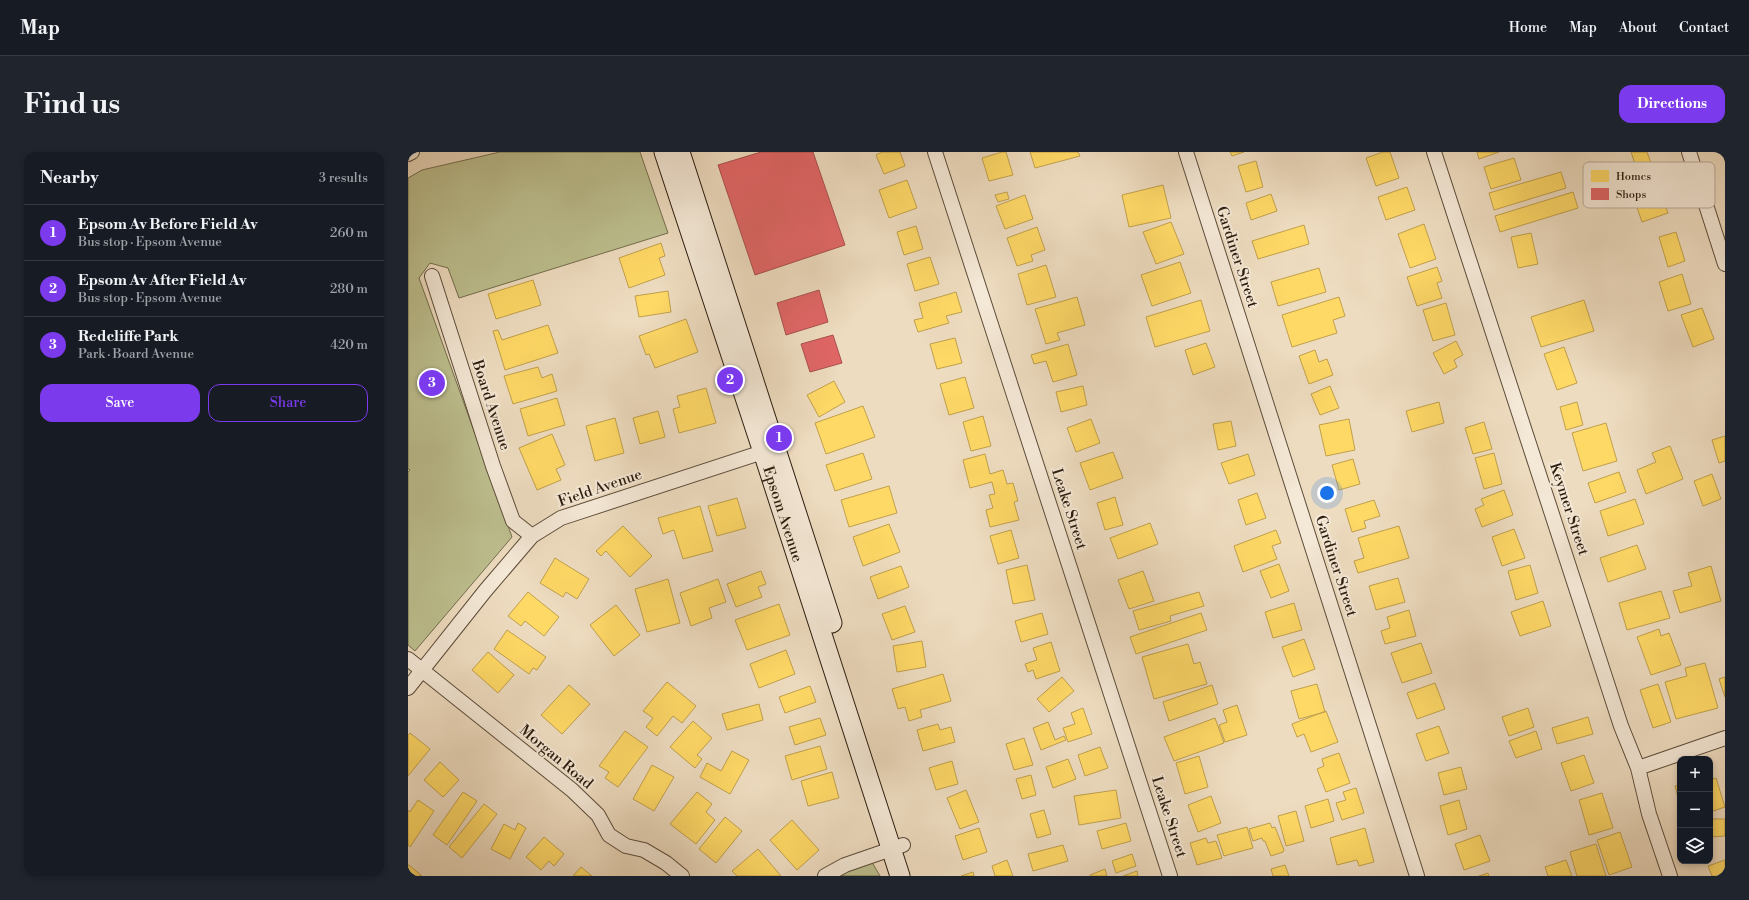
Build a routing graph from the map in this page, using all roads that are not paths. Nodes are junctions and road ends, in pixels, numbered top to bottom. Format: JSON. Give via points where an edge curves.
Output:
{"nodes":[{"id":1,"x":412,"y":152,"type":"edge"},
{"id":2,"x":664,"y":152,"type":"edge"},
{"id":3,"x":680,"y":152,"type":"edge"},
{"id":4,"x":935,"y":152,"type":"edge"},
{"id":5,"x":1186,"y":152,"type":"edge"},
{"id":6,"x":1434,"y":152,"type":"edge"},
{"id":7,"x":1689,"y":152,"type":"edge"},
{"id":8,"x":408,"y":154,"type":"edge"},
{"id":9,"x":1692,"y":162,"type":"edge"},
{"id":10,"x":1707,"y":208,"type":"edge"},
{"id":11,"x":1725,"y":264,"type":"edge"},
{"id":12,"x":432,"y":276,"type":"dead end"},
{"id":13,"x":770,"y":450,"type":"junction"},
{"id":14,"x":532,"y":536,"type":"junction"},
{"id":15,"x":408,"y":659,"type":"edge"},
{"id":16,"x":422,"y":670,"type":"junction"},
{"id":17,"x":408,"y":688,"type":"edge"},
{"id":18,"x":1725,"y":738,"type":"edge"},
{"id":19,"x":1638,"y":768,"type":"junction"},
{"id":20,"x":897,"y":847,"type":"junction"},
{"id":21,"x":682,"y":876,"type":"edge"},
{"id":22,"x":825,"y":876,"type":"edge"},
{"id":23,"x":900,"y":876,"type":"edge"},
{"id":24,"x":913,"y":876,"type":"edge"},
{"id":25,"x":1170,"y":876,"type":"edge"},
{"id":26,"x":1417,"y":876,"type":"edge"},
{"id":27,"x":1670,"y":876,"type":"edge"}],
"edges":[{"from":1,"to":8,"type":"street"},
{"from":2,"to":13,"type":"street","name":"Epsom Avenue"},
{"from":3,"to":13,"type":"street","name":"Epsom Avenue"},
{"from":4,"to":25,"type":"street","name":"Leake Street"},
{"from":5,"to":26,"type":"street","name":"Gardiner Street"},
{"from":6,"to":19,"type":"street","name":"Keymer Street","via":[[1621,726]]},
{"from":7,"to":9,"type":"street"},
{"from":10,"to":11,"type":"street"},
{"from":12,"to":14,"type":"street","name":"Board Avenue","via":[[513,521]]},
{"from":13,"to":14,"type":"street","name":"Field Avenue","via":[[561,518]]},
{"from":13,"to":20,"type":"street","name":"Epsom Avenue"},
{"from":14,"to":16,"type":"street","name":"Field Avenue"},
{"from":15,"to":16,"type":"street","name":"Morgan Road"},
{"from":16,"to":17,"type":"street","name":"Field Avenue"},
{"from":16,"to":21,"type":"street","name":"Morgan Road","via":[[572,790],[598,815],[609,835],[626,846],[644,850]]},
{"from":18,"to":19,"type":"street"},
{"from":19,"to":27,"type":"street","name":"Keymer Street","via":[[1649,814]]},
{"from":20,"to":22,"type":"street","via":[[845,865]]},
{"from":20,"to":23,"type":"street","name":"Epsom Avenue"},
{"from":20,"to":24,"type":"street","name":"Epsom Avenue"}]}
